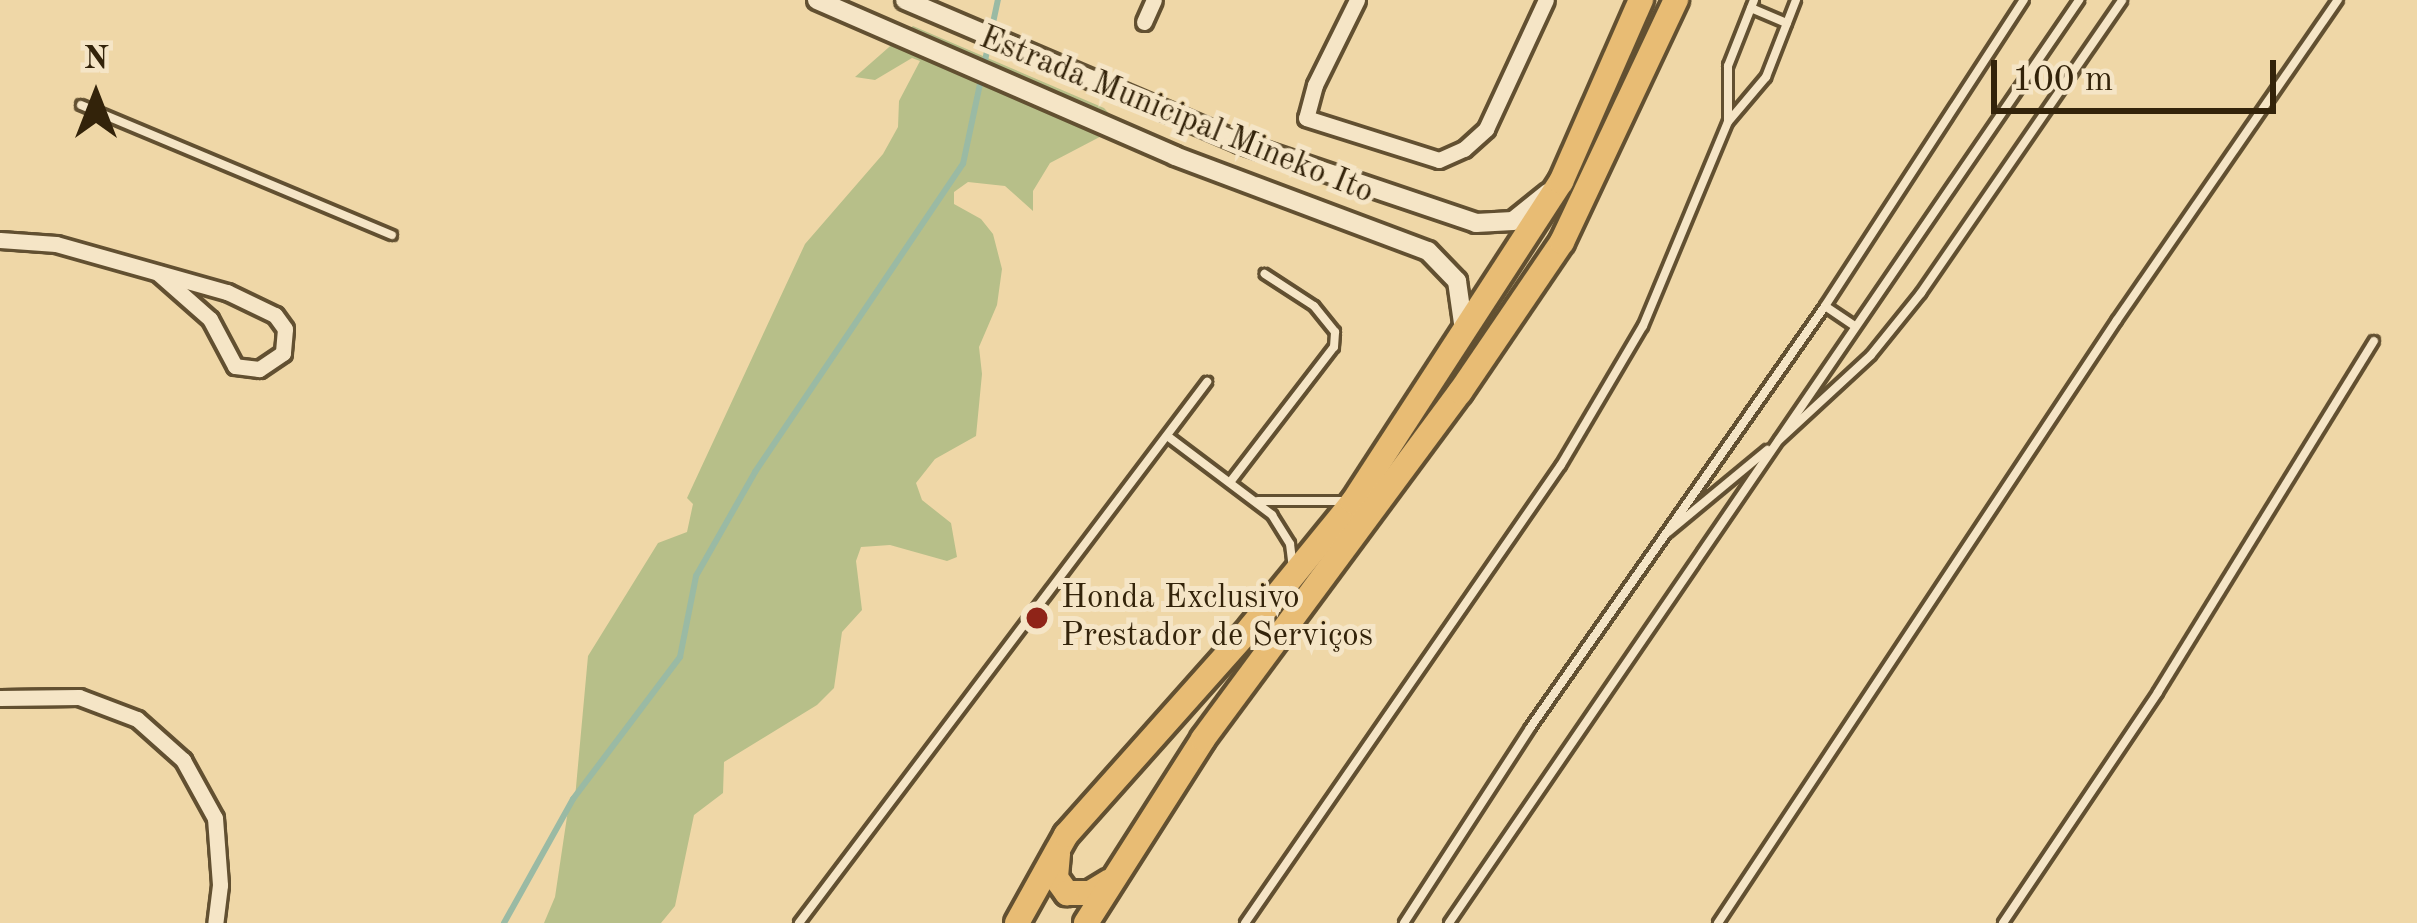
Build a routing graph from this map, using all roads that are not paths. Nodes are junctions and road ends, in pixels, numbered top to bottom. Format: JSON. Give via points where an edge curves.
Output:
{"nodes":[{"id":1,"x":817,"y":0,"type":"edge"},
{"id":2,"x":905,"y":0,"type":"edge"},
{"id":3,"x":1154,"y":0,"type":"edge"},
{"id":4,"x":1357,"y":0,"type":"edge"},
{"id":5,"x":1546,"y":0,"type":"edge"},
{"id":6,"x":1641,"y":0,"type":"edge"},
{"id":7,"x":1676,"y":0,"type":"edge"},
{"id":8,"x":1796,"y":0,"type":"edge"},
{"id":9,"x":2024,"y":0,"type":"edge"},
{"id":10,"x":2079,"y":0,"type":"edge"},
{"id":11,"x":2122,"y":0,"type":"edge"},
{"id":12,"x":2338,"y":0,"type":"edge"},
{"id":13,"x":1753,"y":4,"type":"edge"},
{"id":14,"x":1144,"y":22,"type":"dead end"},
{"id":15,"x":1787,"y":22,"type":"junction"},
{"id":16,"x":81,"y":105,"type":"dead end"},
{"id":17,"x":1728,"y":122,"type":"junction"},
{"id":18,"x":1561,"y":182,"type":"junction"},
{"id":19,"x":392,"y":236,"type":"dead end"},
{"id":20,"x":0,"y":240,"type":"edge"},
{"id":21,"x":158,"y":273,"type":"junction"},
{"id":22,"x":1265,"y":274,"type":"dead end"},
{"id":23,"x":1825,"y":306,"type":"junction"},
{"id":24,"x":1855,"y":326,"type":"junction"},
{"id":25,"x":1464,"y":330,"type":"junction"},
{"id":26,"x":2374,"y":341,"type":"dead end"},
{"id":27,"x":1207,"y":382,"type":"dead end"},
{"id":28,"x":1170,"y":438,"type":"junction"},
{"id":29,"x":1772,"y":446,"type":"junction"},
{"id":30,"x":1231,"y":481,"type":"junction"},
{"id":31,"x":1255,"y":501,"type":"junction"},
{"id":32,"x":1353,"y":502,"type":"junction"},
{"id":33,"x":1658,"y":541,"type":"junction"},
{"id":34,"x":1294,"y":575,"type":"junction"},
{"id":35,"x":0,"y":698,"type":"edge"},
{"id":36,"x":1066,"y":835,"type":"junction"},
{"id":37,"x":1120,"y":872,"type":"junction"},
{"id":38,"x":214,"y":923,"type":"edge"},
{"id":39,"x":799,"y":923,"type":"edge"},
{"id":40,"x":1017,"y":923,"type":"edge"},
{"id":41,"x":1086,"y":923,"type":"edge"},
{"id":42,"x":1245,"y":923,"type":"edge"},
{"id":43,"x":1404,"y":923,"type":"edge"},
{"id":44,"x":1449,"y":923,"type":"edge"},
{"id":45,"x":1718,"y":923,"type":"edge"},
{"id":46,"x":2003,"y":923,"type":"edge"}],
"edges":[{"from":1,"to":25,"type":"street","name":"Estrada Municipal Mineko Ito","via":[[1174,155],[1427,251],[1457,281]]},
{"from":2,"to":18,"type":"street","name":"Estrada Municipal Mineko Ito","via":[[1240,143],[1476,224],[1513,221]]},
{"from":3,"to":14,"type":"street"},
{"from":4,"to":5,"type":"street","via":[[1306,118],[1439,160],[1486,129]]},
{"from":6,"to":18,"type":"main road"},
{"from":7,"to":37,"type":"main road","via":[[1562,242],[1203,739]]},
{"from":8,"to":15,"type":"lane"},
{"from":9,"to":23,"type":"lane"},
{"from":10,"to":24,"type":"lane"},
{"from":11,"to":29,"type":"lane","via":[[1921,293],[1871,356]]},
{"from":12,"to":45,"type":"lane"},
{"from":13,"to":15,"type":"lane"},
{"from":13,"to":17,"type":"lane","via":[[1728,66]]},
{"from":15,"to":17,"type":"lane","via":[[1766,77]]},
{"from":16,"to":19,"type":"lane"},
{"from":17,"to":42,"type":"lane","via":[[1643,326],[1561,466]]},
{"from":18,"to":25,"type":"main road"},
{"from":20,"to":21,"type":"street","via":[[56,244]]},
{"from":21,"to":21,"type":"street","via":[[275,315],[285,329],[283,353],[259,369],[235,365],[209,319]]},
{"from":22,"to":30,"type":"lane","via":[[1314,306],[1335,332],[1334,347]]},
{"from":23,"to":24,"type":"lane"},
{"from":23,"to":33,"type":"lane"},
{"from":24,"to":29,"type":"lane"},
{"from":25,"to":32,"type":"main road"},
{"from":26,"to":46,"type":"lane","via":[[2158,692]]},
{"from":27,"to":28,"type":"lane"},
{"from":28,"to":30,"type":"lane"},
{"from":28,"to":39,"type":"lane"},
{"from":29,"to":33,"type":"lane"},
{"from":29,"to":44,"type":"lane","via":[[1728,522]]},
{"from":30,"to":31,"type":"lane"},
{"from":31,"to":32,"type":"lane"},
{"from":31,"to":34,"type":"lane","via":[[1290,544]]},
{"from":32,"to":34,"type":"main road"},
{"from":33,"to":43,"type":"lane"},
{"from":34,"to":36,"type":"main road"},
{"from":35,"to":38,"type":"street","via":[[79,698],[137,719],[183,760],[215,818]]},
{"from":36,"to":37,"type":"main road","via":[[1055,863],[1062,890],[1090,893]]},
{"from":36,"to":40,"type":"main road"},
{"from":37,"to":41,"type":"main road"}]}
